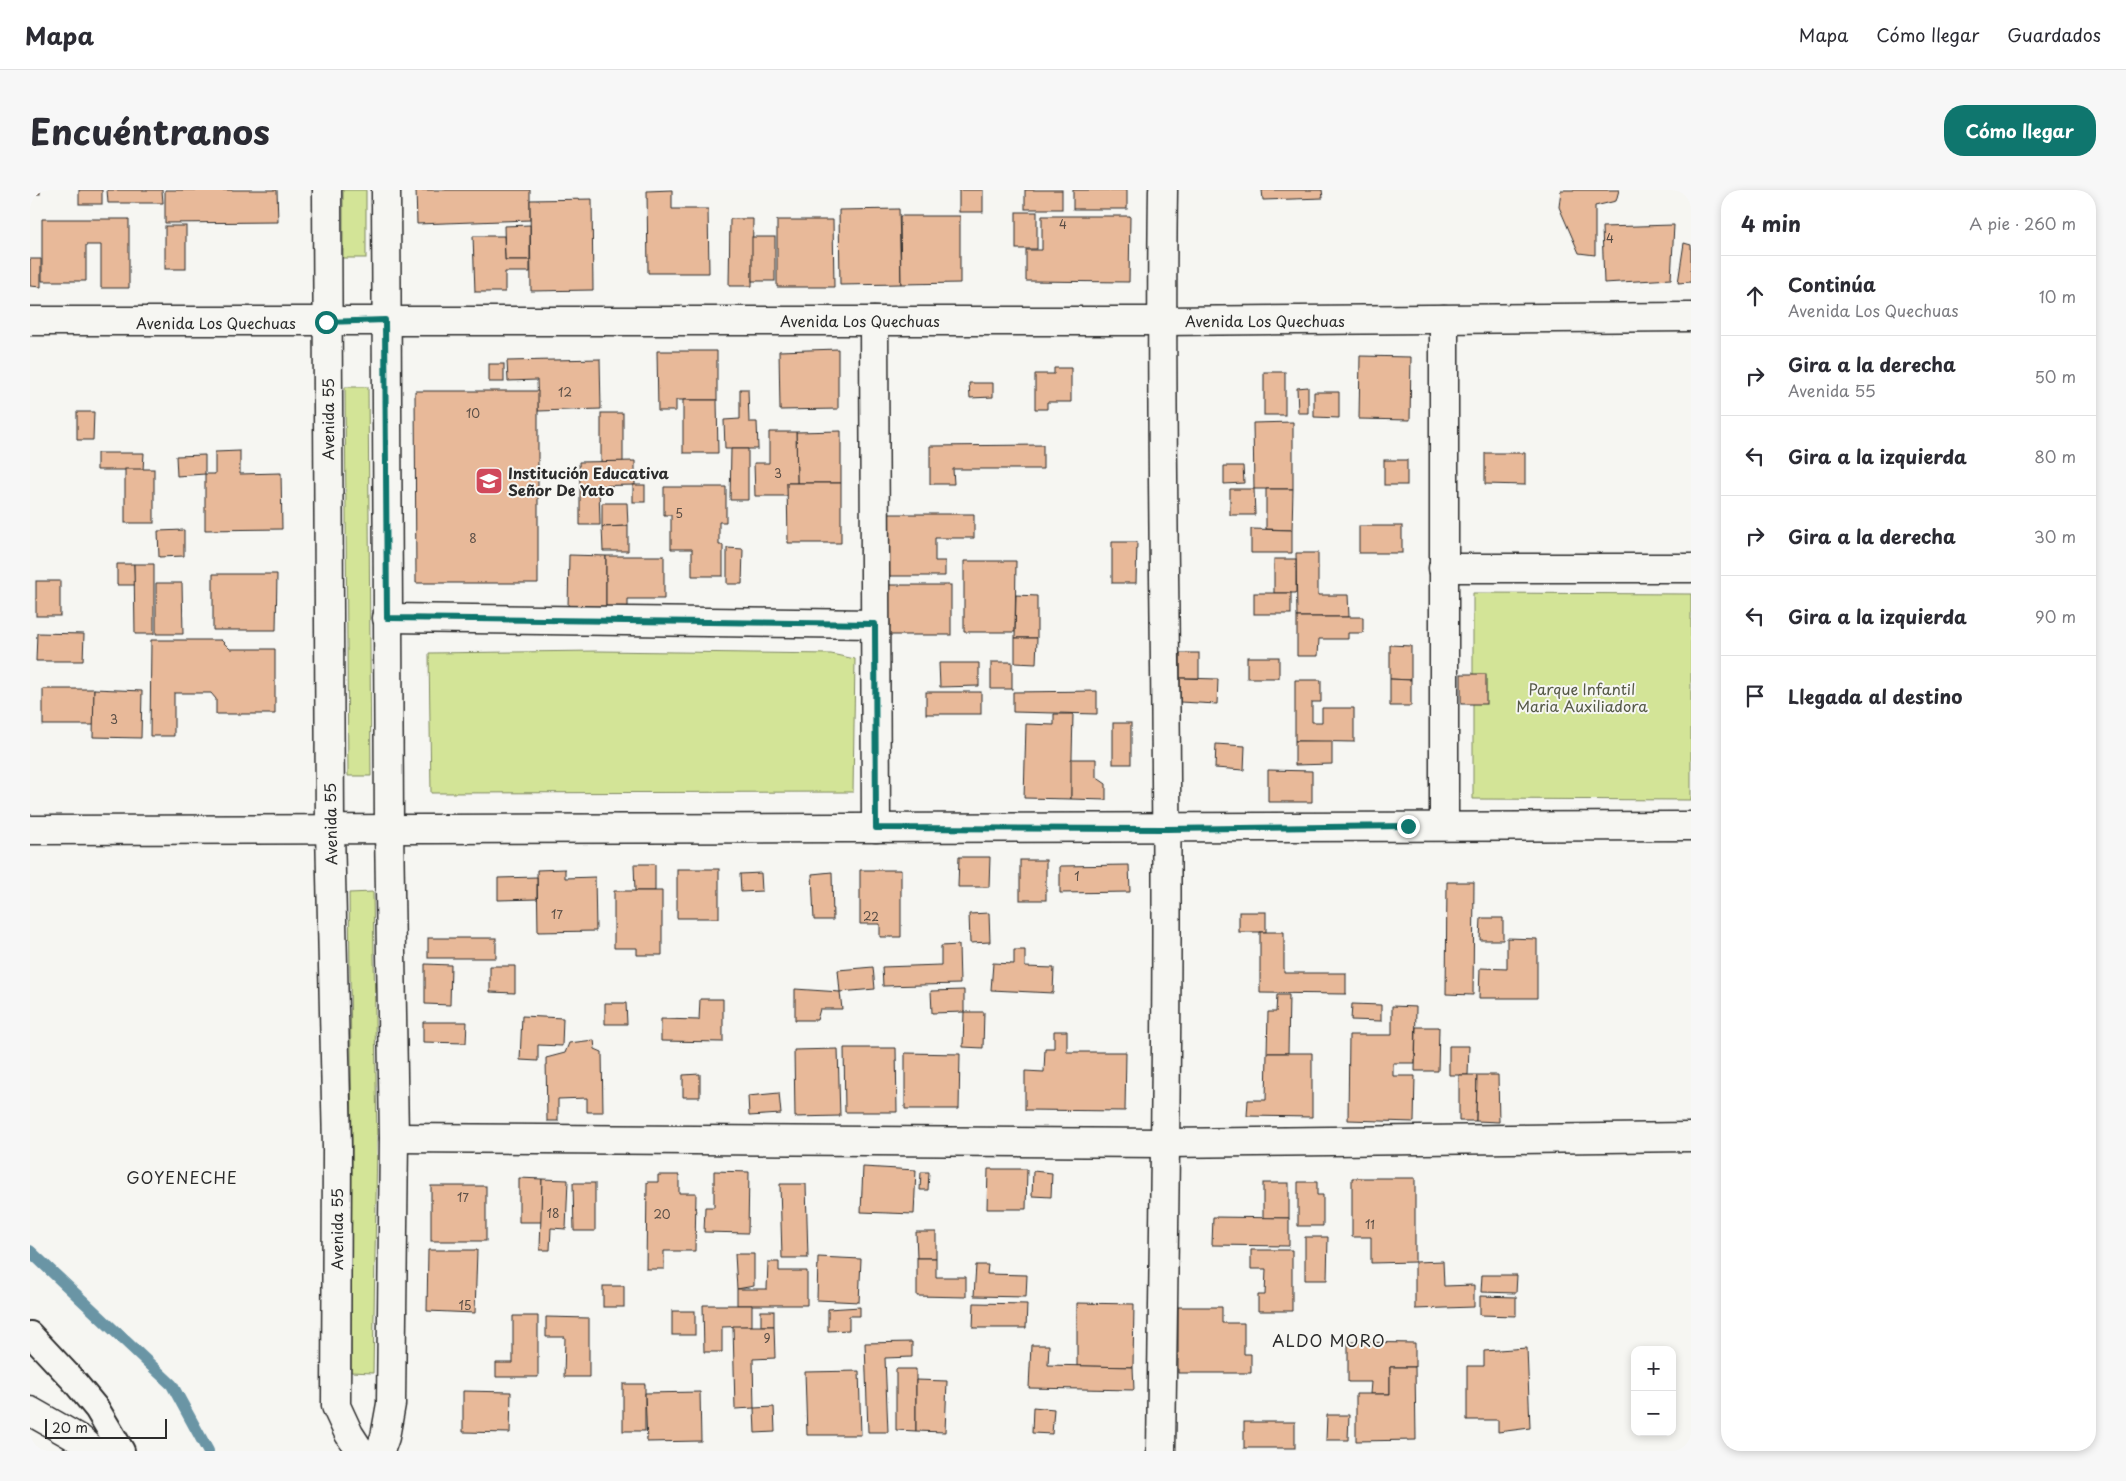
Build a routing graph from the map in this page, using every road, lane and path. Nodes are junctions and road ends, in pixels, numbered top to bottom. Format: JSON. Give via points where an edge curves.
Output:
{"nodes":[{"id":1,"x":327,"y":190,"type":"edge"},
{"id":2,"x":386,"y":190,"type":"edge"},
{"id":3,"x":1163,"y":190,"type":"edge"},
{"id":4,"x":1691,"y":317,"type":"edge"},
{"id":5,"x":1444,"y":319,"type":"junction"},
{"id":6,"x":385,"y":320,"type":"junction"},
{"id":7,"x":874,"y":320,"type":"junction"},
{"id":8,"x":1161,"y":320,"type":"junction"},
{"id":9,"x":30,"y":321,"type":"edge"},
{"id":10,"x":326,"y":322,"type":"junction"},
{"id":11,"x":1443,"y":568,"type":"junction"},
{"id":12,"x":1691,"y":568,"type":"edge"},
{"id":13,"x":387,"y":618,"type":"junction"},
{"id":14,"x":875,"y":624,"type":"junction"},
{"id":15,"x":1444,"y":826,"type":"junction"},
{"id":16,"x":1691,"y":826,"type":"edge"},
{"id":17,"x":876,"y":828,"type":"junction"},
{"id":18,"x":330,"y":829,"type":"junction"},
{"id":19,"x":389,"y":829,"type":"junction"},
{"id":20,"x":1166,"y":829,"type":"junction"},
{"id":21,"x":30,"y":830,"type":"edge"},
{"id":22,"x":1691,"y":1137,"type":"edge"},
{"id":23,"x":394,"y":1138,"type":"junction"},
{"id":24,"x":1166,"y":1142,"type":"junction"},
{"id":25,"x":30,"y":1334,"type":"edge"},
{"id":26,"x":30,"y":1411,"type":"edge"},
{"id":27,"x":94,"y":1451,"type":"edge"},
{"id":28,"x":122,"y":1451,"type":"edge"},
{"id":29,"x":360,"y":1451,"type":"edge"},
{"id":30,"x":380,"y":1451,"type":"edge"},
{"id":31,"x":1161,"y":1451,"type":"edge"}],
"edges":[{"from":1,"to":10,"type":"street","name":"Avenida 55"},
{"from":2,"to":6,"type":"street"},
{"from":3,"to":8,"type":"street"},
{"from":4,"to":5,"type":"street","name":"Avenida Los Quechuas"},
{"from":5,"to":8,"type":"street","name":"Avenida Los Quechuas"},
{"from":5,"to":11,"type":"street"},
{"from":6,"to":7,"type":"street","name":"Avenida Los Quechuas"},
{"from":6,"to":10,"type":"street","name":"Avenida Los Quechuas"},
{"from":6,"to":13,"type":"street"},
{"from":7,"to":8,"type":"street","name":"Avenida Los Quechuas"},
{"from":7,"to":14,"type":"street"},
{"from":8,"to":20,"type":"street"},
{"from":9,"to":10,"type":"street","name":"Avenida Los Quechuas"},
{"from":10,"to":18,"type":"street","name":"Avenida 55"},
{"from":11,"to":12,"type":"street"},
{"from":11,"to":15,"type":"street"},
{"from":13,"to":14,"type":"street"},
{"from":13,"to":19,"type":"street"},
{"from":14,"to":17,"type":"street"},
{"from":15,"to":16,"type":"street"},
{"from":15,"to":20,"type":"street"},
{"from":17,"to":19,"type":"street"},
{"from":17,"to":20,"type":"street"},
{"from":18,"to":19,"type":"street"},
{"from":18,"to":21,"type":"street"},
{"from":18,"to":29,"type":"street","name":"Avenida 55","via":[[337,1148],[336,1406]]},
{"from":19,"to":23,"type":"street"},
{"from":20,"to":24,"type":"street"},
{"from":22,"to":24,"type":"street"},
{"from":23,"to":24,"type":"street"},
{"from":23,"to":30,"type":"street","via":[[391,1404]]},
{"from":24,"to":31,"type":"street"},
{"from":25,"to":28,"type":"lane","via":[[97,1409]]},
{"from":26,"to":27,"type":"street"}]}
